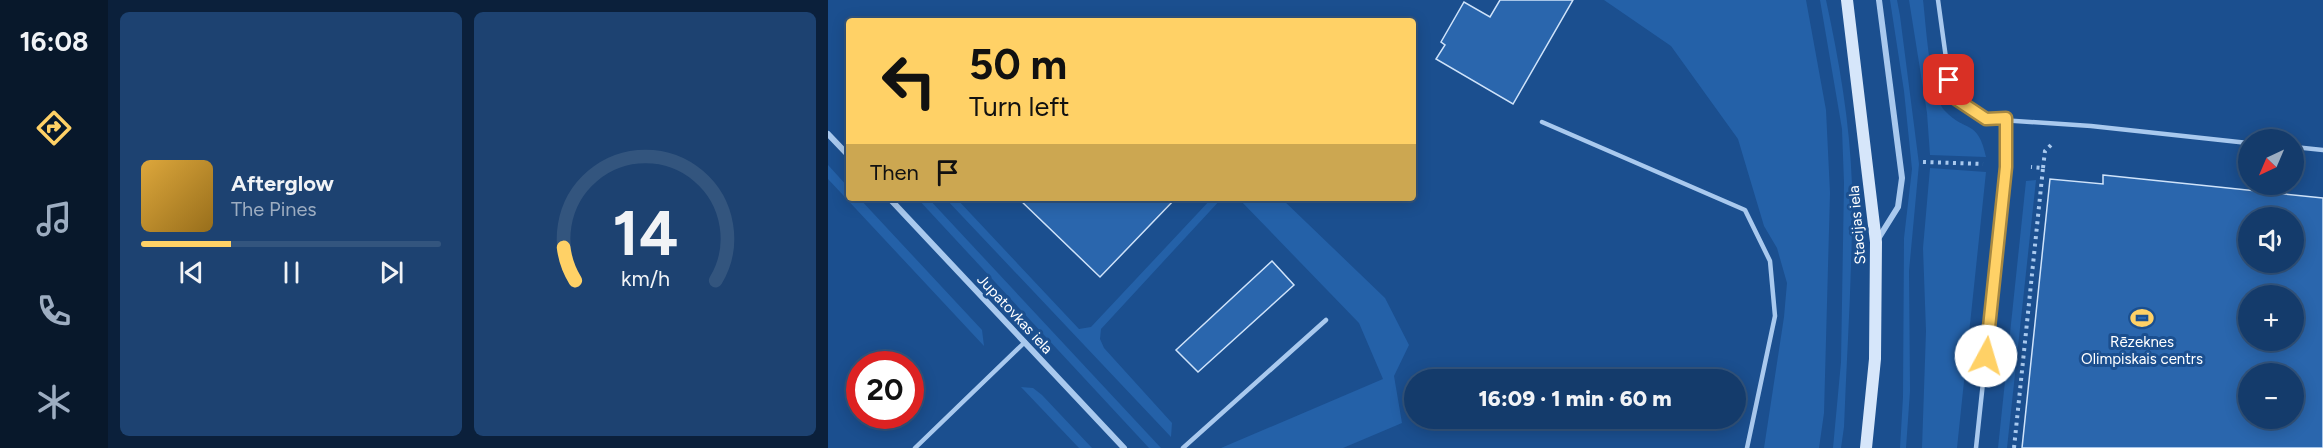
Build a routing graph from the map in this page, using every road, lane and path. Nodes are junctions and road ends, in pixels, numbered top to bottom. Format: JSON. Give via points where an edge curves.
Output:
{"nodes":[{"id":1,"x":1847,"y":0,"type":"edge"},
{"id":2,"x":1879,"y":0,"type":"edge"},
{"id":3,"x":1938,"y":0,"type":"edge"},
{"id":4,"x":2006,"y":118,"type":"junction"},
{"id":5,"x":1542,"y":122,"type":"dead end"},
{"id":6,"x":828,"y":134,"type":"edge"},
{"id":7,"x":2238,"y":142,"type":"edge"},
{"id":8,"x":2304,"y":148,"type":"edge"},
{"id":9,"x":2323,"y":150,"type":"edge"},
{"id":10,"x":846,"y":153,"type":"edge"},
{"id":11,"x":1923,"y":162,"type":"dead end"},
{"id":12,"x":1983,"y":164,"type":"dead end"},
{"id":13,"x":2031,"y":167,"type":"dead end"},
{"id":14,"x":892,"y":201,"type":"edge"},
{"id":15,"x":1876,"y":242,"type":"junction"},
{"id":16,"x":1326,"y":320,"type":"dead end"},
{"id":17,"x":1025,"y":342,"type":"junction"},
{"id":18,"x":915,"y":448,"type":"edge"},
{"id":19,"x":1124,"y":448,"type":"edge"},
{"id":20,"x":1183,"y":448,"type":"edge"},
{"id":21,"x":1747,"y":448,"type":"edge"},
{"id":22,"x":1866,"y":448,"type":"edge"},
{"id":23,"x":1976,"y":448,"type":"edge"},
{"id":24,"x":2014,"y":448,"type":"edge"}],
"edges":[{"from":1,"to":15,"type":"main road","name":"Stacijas iela"},
{"from":2,"to":15,"type":"street","via":[[1902,178],[1898,207]]},
{"from":3,"to":4,"type":"lane","via":[[1949,80],[1956,99],[1986,119]]},
{"from":4,"to":7,"type":"lane"},
{"from":4,"to":23,"type":"lane","via":[[2006,167]]},
{"from":5,"to":21,"type":"lane","via":[[1745,210],[1770,261],[1775,316]]},
{"from":6,"to":10,"type":"street"},
{"from":8,"to":9,"type":"lane"},
{"from":11,"to":12,"type":"path"},
{"from":13,"to":24,"type":"path","via":[[2043,168]]},
{"from":14,"to":17,"type":"street","name":"Jupatovkas iela"},
{"from":15,"to":22,"type":"main road","name":"Stacijas iela","via":[[1875,359]]},
{"from":16,"to":20,"type":"lane"},
{"from":17,"to":18,"type":"lane"},
{"from":17,"to":19,"type":"street","name":"Jupatovkas iela"}]}
